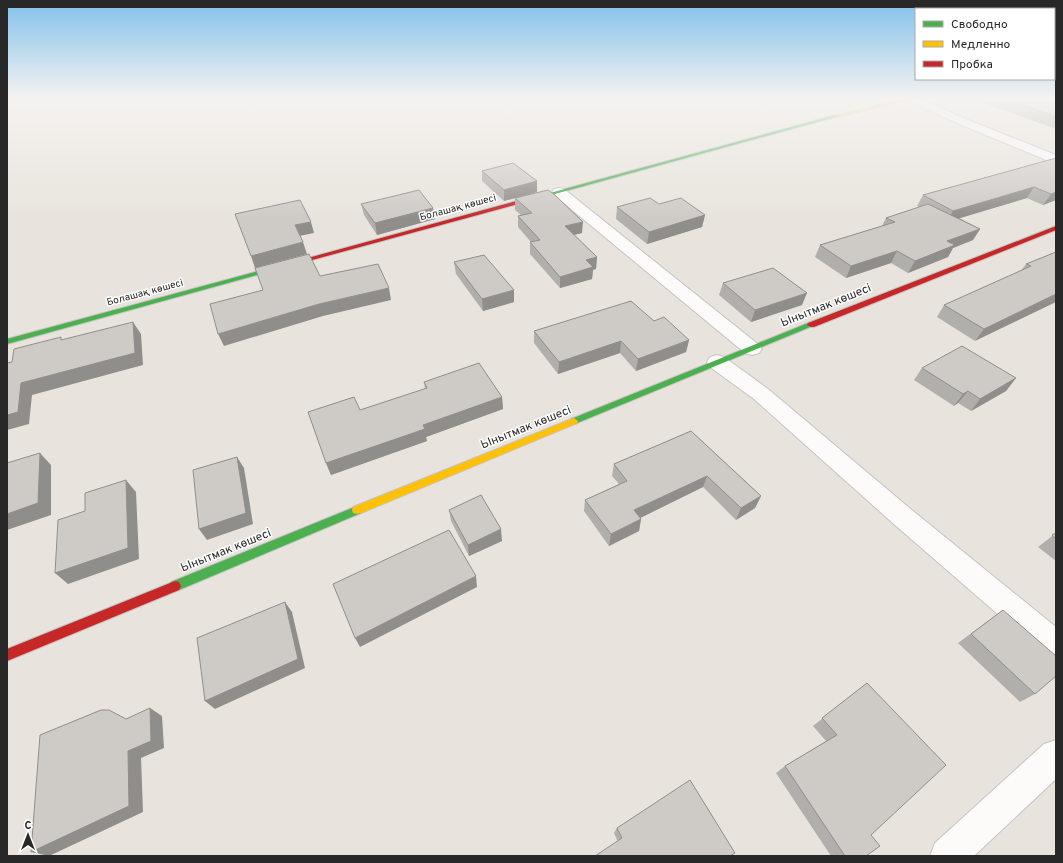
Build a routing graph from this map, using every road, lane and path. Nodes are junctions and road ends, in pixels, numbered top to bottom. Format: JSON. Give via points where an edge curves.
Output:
{"nodes":[{"id":1,"x":755,"y":138,"type":"edge"},
{"id":2,"x":1003,"y":138,"type":"edge"},
{"id":3,"x":1056,"y":160,"type":"edge"},
{"id":4,"x":559,"y":192,"type":"junction"},
{"id":5,"x":1056,"y":228,"type":"edge"},
{"id":6,"x":7,"y":342,"type":"edge"},
{"id":7,"x":752,"y":349,"type":"junction"},
{"id":8,"x":717,"y":362,"type":"junction"},
{"id":9,"x":1056,"y":646,"type":"edge"},
{"id":10,"x":7,"y":655,"type":"edge"},
{"id":11,"x":1056,"y":756,"type":"edge"},
{"id":12,"x":948,"y":856,"type":"edge"}],
"edges":[{"from":1,"to":4,"type":"street","name":"Болашақ көшесі"},
{"from":2,"to":3,"type":"street"},
{"from":4,"to":6,"type":"street","name":"Болашақ көшесі"},
{"from":4,"to":7,"type":"street"},
{"from":5,"to":7,"type":"street","name":"Ынытмак көшесі"},
{"from":7,"to":8,"type":"street","name":"Ынытмак көшесі"},
{"from":8,"to":9,"type":"street","via":[[761,394]]},
{"from":8,"to":10,"type":"street","name":"Ынытмак көшесі"},
{"from":11,"to":12,"type":"street"}]}
